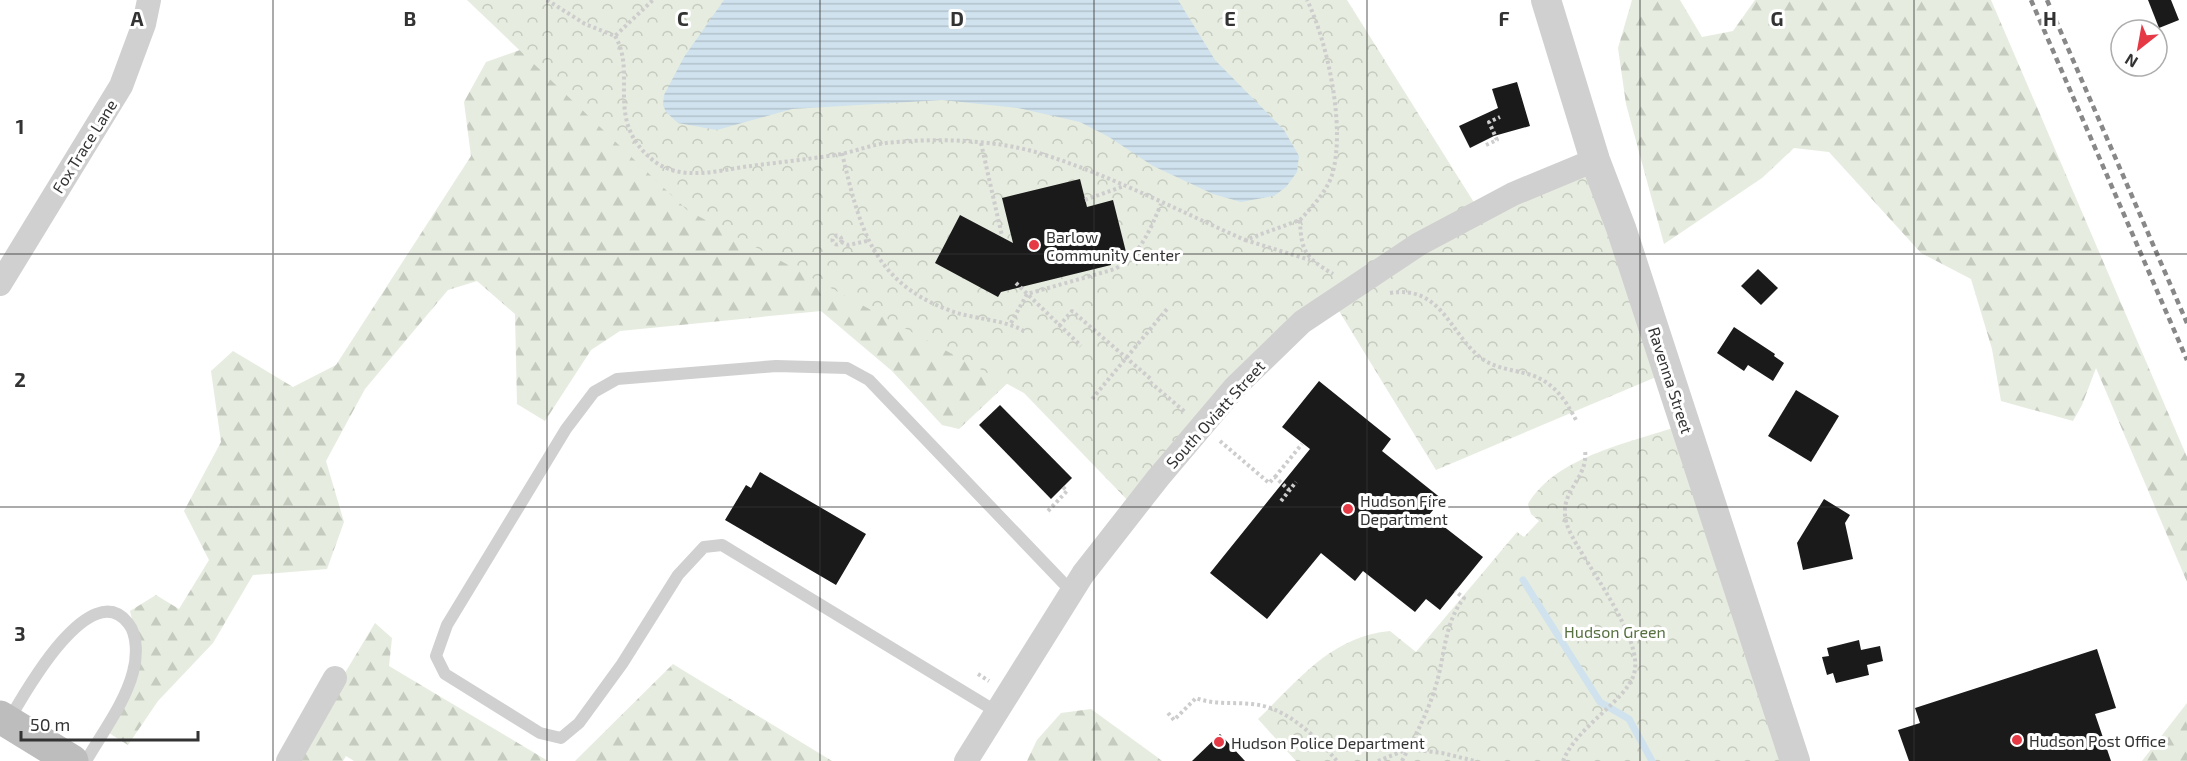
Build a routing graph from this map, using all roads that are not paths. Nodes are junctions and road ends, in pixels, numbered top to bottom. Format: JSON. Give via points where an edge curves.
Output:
{"nodes":[{"id":1,"x":149,"y":0,"type":"edge"},
{"id":2,"x":1546,"y":0,"type":"edge"},
{"id":3,"x":1595,"y":160,"type":"junction"},
{"id":4,"x":0,"y":284,"type":"edge"},
{"id":5,"x":1072,"y":592,"type":"junction"},
{"id":6,"x":335,"y":678,"type":"dead end"},
{"id":7,"x":997,"y":712,"type":"junction"},
{"id":8,"x":4,"y":719,"type":"edge"},
{"id":9,"x":72,"y":761,"type":"edge"},
{"id":10,"x":86,"y":761,"type":"edge"},
{"id":11,"x":288,"y":761,"type":"edge"},
{"id":12,"x":966,"y":761,"type":"edge"},
{"id":13,"x":1795,"y":761,"type":"edge"}],
"edges":[{"from":1,"to":4,"type":"street","name":"Fox Trace Lane","via":[[121,86]]},
{"from":2,"to":3,"type":"street","name":"Ravenna Street"},
{"from":3,"to":5,"type":"street","name":"South Oviatt Street","via":[[1513,194],[1419,244],[1302,322],[1235,387],[1158,478]]},
{"from":3,"to":13,"type":"street","name":"Ravenna Street","via":[[1621,228]]},
{"from":5,"to":7,"type":"street","name":"South Oviatt Street"},
{"from":5,"to":7,"type":"lane","via":[[869,380],[848,368],[776,366],[617,379],[594,392],[566,429],[447,625],[436,656],[445,675],[540,733],[561,738],[579,723],[622,664],[678,575],[704,547],[722,545]]},
{"from":6,"to":11,"type":"street"},
{"from":7,"to":12,"type":"street","name":"South Oviatt Street"},
{"from":8,"to":9,"type":"main road"},
{"from":8,"to":10,"type":"lane","via":[[67,634],[95,615],[108,612],[121,616],[134,637],[134,671]]}]}
